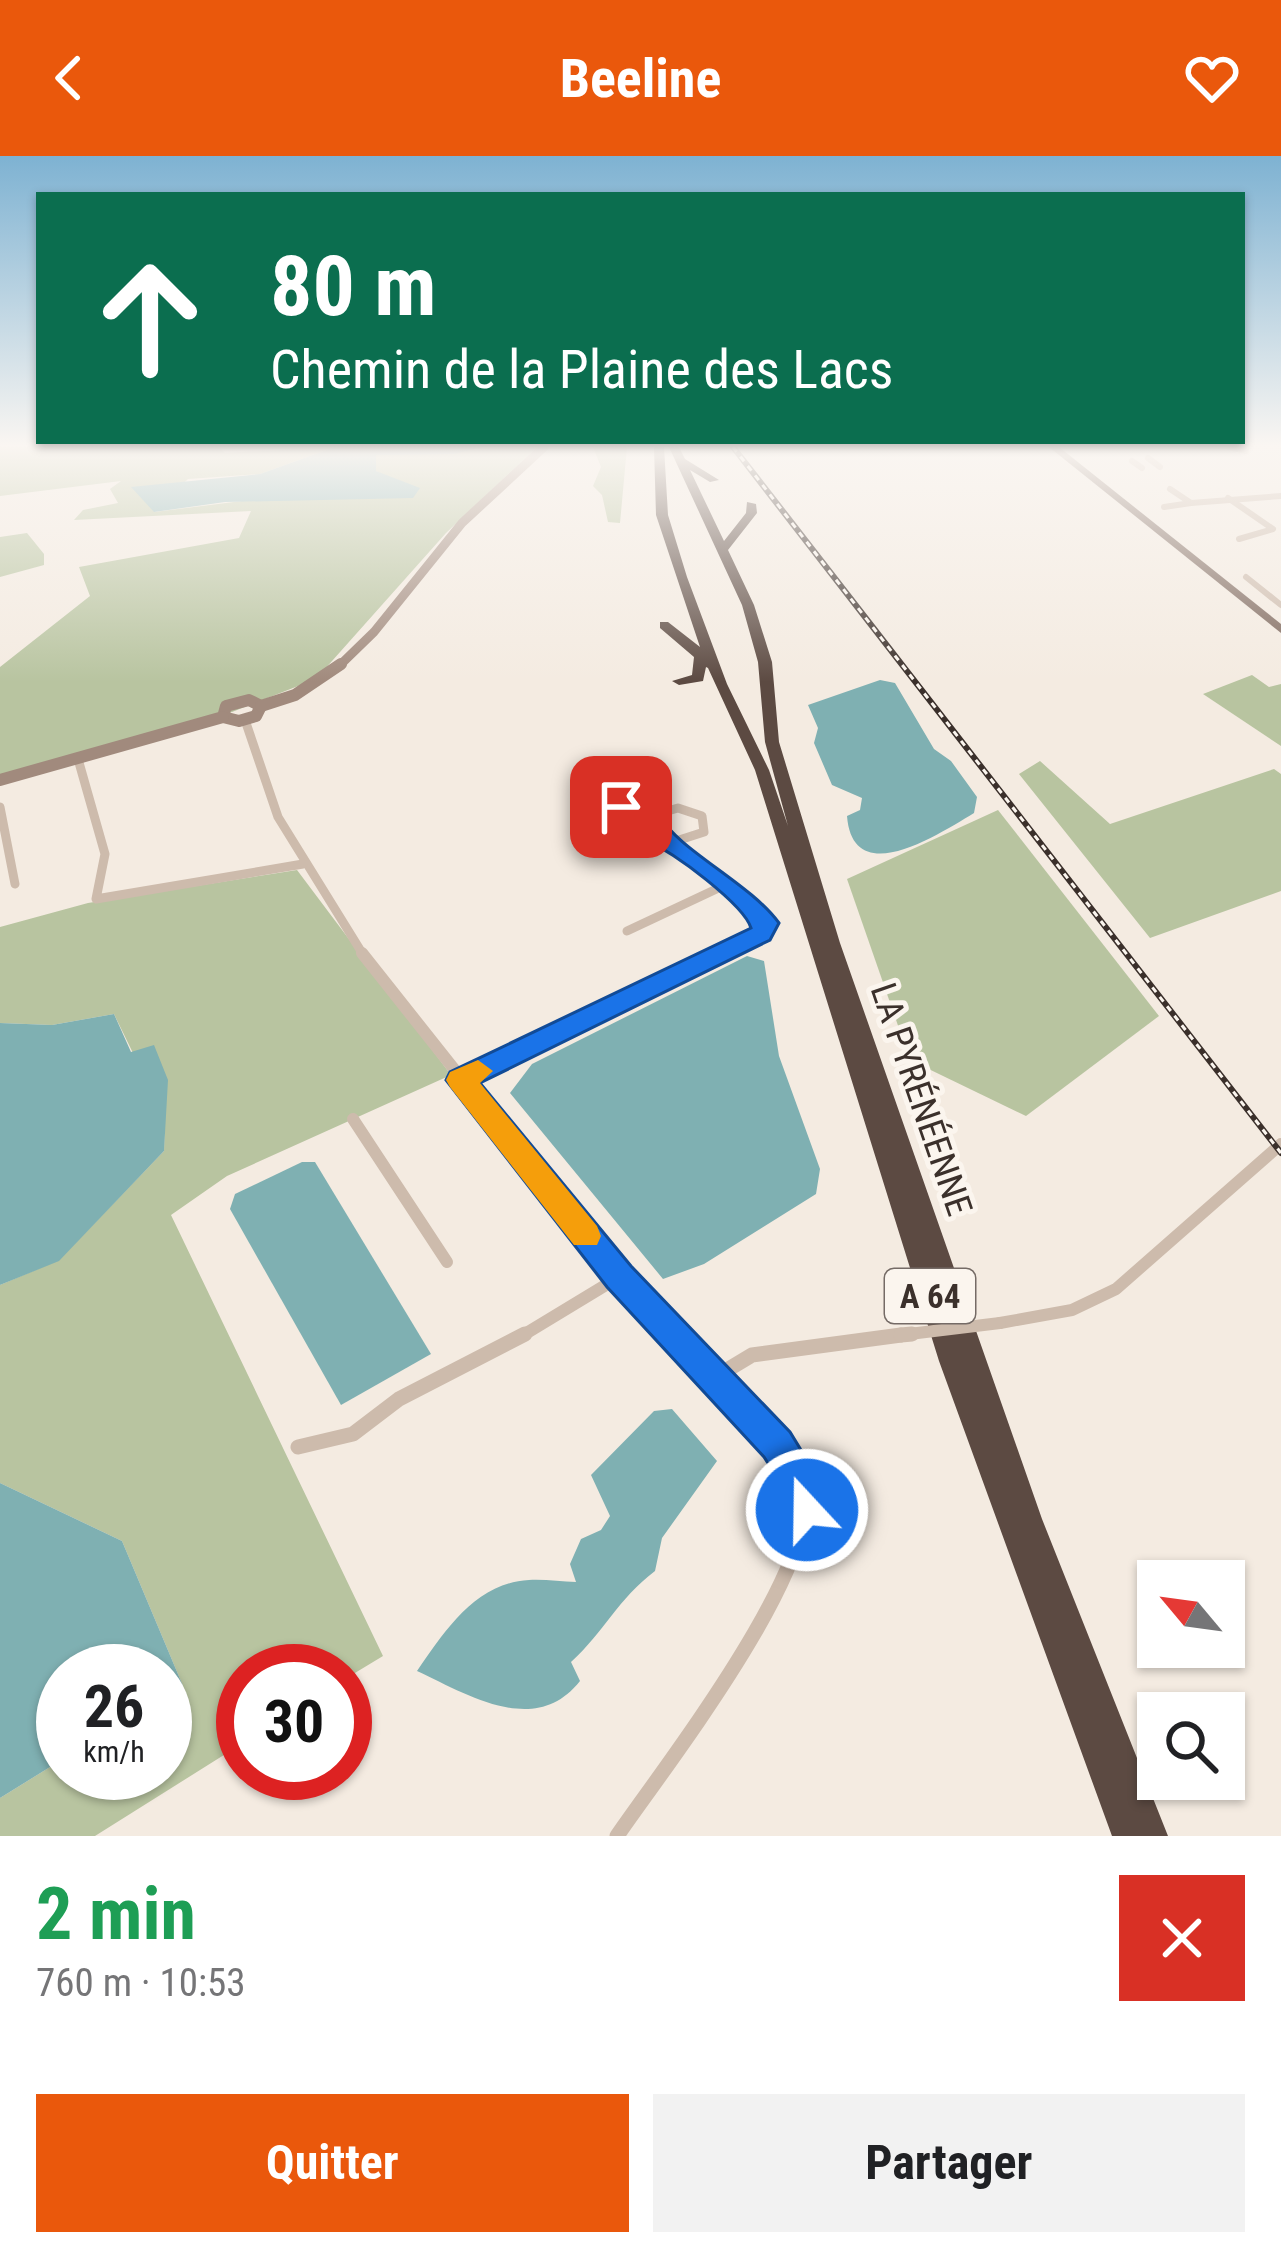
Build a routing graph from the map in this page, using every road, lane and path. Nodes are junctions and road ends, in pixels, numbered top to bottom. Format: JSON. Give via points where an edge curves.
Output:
{"nodes":[{"id":1,"x":460,"y":525,"type":"edge"},
{"id":2,"x":665,"y":525,"type":"edge"},
{"id":3,"x":713,"y":525,"type":"edge"},
{"id":4,"x":742,"y":525,"type":"edge"},
{"id":5,"x":1151,"y":525,"type":"edge"},
{"id":6,"x":1164,"y":525,"type":"edge"},
{"id":7,"x":1268,"y":525,"type":"edge"},
{"id":8,"x":1239,"y":539,"type":"dead end"},
{"id":9,"x":724,"y":548,"type":"junction"},
{"id":10,"x":1246,"y":577,"type":"dead end"},
{"id":11,"x":1281,"y":605,"type":"edge"},
{"id":12,"x":1281,"y":620,"type":"edge"},
{"id":13,"x":664,"y":625,"type":"dead end"},
{"id":14,"x":1281,"y":630,"type":"edge"},
{"id":15,"x":674,"y":663,"type":"dead end"},
{"id":16,"x":703,"y":663,"type":"junction"},
{"id":17,"x":679,"y":681,"type":"dead end"},
{"id":18,"x":261,"y":706,"type":"junction"},
{"id":19,"x":224,"y":717,"type":"junction"},
{"id":20,"x":245,"y":720,"type":"junction"},
{"id":21,"x":78,"y":758,"type":"junction"},
{"id":22,"x":0,"y":779,"type":"edge"},
{"id":23,"x":0,"y":807,"type":"edge"},
{"id":24,"x":575,"y":810,"type":"dead end"},
{"id":25,"x":650,"y":820,"type":"junction"},
{"id":26,"x":673,"y":842,"type":"junction"},
{"id":27,"x":305,"y":864,"type":"junction"},
{"id":28,"x":15,"y":884,"type":"dead end"},
{"id":29,"x":725,"y":884,"type":"junction"},
{"id":30,"x":627,"y":931,"type":"dead end"},
{"id":31,"x":461,"y":1080,"type":"junction"},
{"id":32,"x":353,"y":1119,"type":"dead end"},
{"id":33,"x":1281,"y":1144,"type":"edge"},
{"id":34,"x":447,"y":1262,"type":"dead end"},
{"id":35,"x":619,"y":1276,"type":"junction"},
{"id":36,"x":717,"y":1376,"type":"junction"},
{"id":37,"x":298,"y":1447,"type":"dead end"},
{"id":38,"x":616,"y":1836,"type":"edge"},
{"id":39,"x":1126,"y":1836,"type":"edge"},
{"id":40,"x":1153,"y":1836,"type":"edge"}],
"edges":[{"from":1,"to":18,"type":"main road","via":[[340,671],[307,693]]},
{"from":2,"to":16,"type":"highway","name":"LA PYRÉNÉENNE","number":"A 64","via":[[704,641]]},
{"from":3,"to":9,"type":"highway","name":"LA PYRÉNÉENNE","number":"A 64"},
{"from":4,"to":9,"type":"highway"},
{"from":5,"to":14,"type":"main road"},
{"from":6,"to":12,"type":"main road"},
{"from":7,"to":8,"type":"street","via":[[1273,529]]},
{"from":9,"to":40,"type":"highway","name":"LA PYRÉNÉENNE","number":"A 64","via":[[765,662],[772,742],[831,943],[986,1398]]},
{"from":10,"to":11,"type":"street"},
{"from":13,"to":16,"type":"highway"},
{"from":15,"to":16,"type":"highway","via":[[690,674]]},
{"from":16,"to":17,"type":"highway","via":[[698,678]]},
{"from":16,"to":39,"type":"highway","name":"LA PYRÉNÉENNE","number":"A 64","via":[[762,770],[951,1361]]},
{"from":18,"to":19,"type":"main road","via":[[236,701]]},
{"from":18,"to":20,"type":"main road"},
{"from":19,"to":20,"type":"main road"},
{"from":19,"to":21,"type":"main road"},
{"from":20,"to":27,"type":"street","via":[[251,751]]},
{"from":21,"to":22,"type":"main road"},
{"from":21,"to":27,"type":"street","via":[[105,854],[96,899]]},
{"from":23,"to":28,"type":"street"},
{"from":24,"to":25,"type":"street","via":[[621,807]]},
{"from":25,"to":26,"type":"street","via":[[656,836]]},
{"from":25,"to":26,"type":"street","via":[[673,808],[702,816],[698,838]]},
{"from":26,"to":29,"type":"street"},
{"from":27,"to":31,"type":"street","via":[[403,1011]]},
{"from":29,"to":30,"type":"street"},
{"from":29,"to":31,"type":"street","via":[[766,923],[760,934]]},
{"from":31,"to":35,"type":"street"},
{"from":32,"to":34,"type":"street"},
{"from":33,"to":36,"type":"street","bridge":true,"via":[[1116,1289],[1072,1310],[752,1355]]},
{"from":35,"to":36,"type":"street"},
{"from":35,"to":37,"type":"street","via":[[476,1363],[399,1399],[353,1434]]},
{"from":36,"to":38,"type":"street","via":[[801,1481],[801,1546]]}]}
